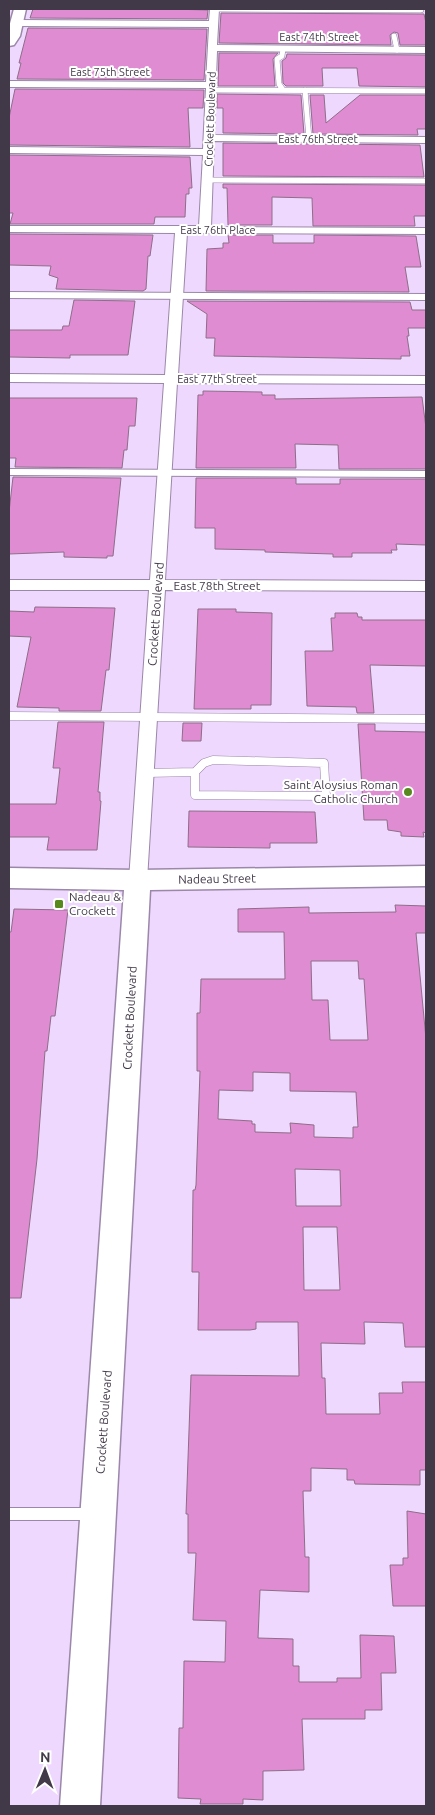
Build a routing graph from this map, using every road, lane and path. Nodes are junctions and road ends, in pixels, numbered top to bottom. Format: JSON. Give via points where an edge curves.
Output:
{"nodes":[{"id":1,"x":20,"y":9,"type":"edge"},
{"id":2,"x":214,"y":9,"type":"edge"},
{"id":3,"x":421,"y":10,"type":"dead end"},
{"id":4,"x":17,"y":23,"type":"junction"},
{"id":5,"x":214,"y":24,"type":"junction"},
{"id":6,"x":394,"y":36,"type":"dead end"},
{"id":7,"x":9,"y":42,"type":"edge"},
{"id":8,"x":212,"y":48,"type":"junction"},
{"id":9,"x":283,"y":49,"type":"junction"},
{"id":10,"x":397,"y":50,"type":"junction"},
{"id":11,"x":426,"y":50,"type":"edge"},
{"id":12,"x":9,"y":84,"type":"edge"},
{"id":13,"x":210,"y":88,"type":"junction"},
{"id":14,"x":283,"y":90,"type":"junction"},
{"id":15,"x":305,"y":90,"type":"junction"},
{"id":16,"x":426,"y":91,"type":"edge"},
{"id":17,"x":209,"y":138,"type":"junction"},
{"id":18,"x":309,"y":139,"type":"junction"},
{"id":19,"x":426,"y":140,"type":"edge"},
{"id":20,"x":9,"y":150,"type":"edge"},
{"id":21,"x":209,"y":152,"type":"junction"},
{"id":22,"x":208,"y":180,"type":"junction"},
{"id":23,"x":426,"y":181,"type":"edge"},
{"id":24,"x":9,"y":229,"type":"edge"},
{"id":25,"x":181,"y":230,"type":"junction"},
{"id":26,"x":205,"y":230,"type":"junction"},
{"id":27,"x":426,"y":231,"type":"edge"},
{"id":28,"x":9,"y":295,"type":"edge"},
{"id":29,"x":176,"y":295,"type":"junction"},
{"id":30,"x":426,"y":297,"type":"edge"},
{"id":31,"x":9,"y":378,"type":"edge"},
{"id":32,"x":170,"y":378,"type":"junction"},
{"id":33,"x":426,"y":380,"type":"edge"},
{"id":34,"x":9,"y":472,"type":"edge"},
{"id":35,"x":165,"y":472,"type":"junction"},
{"id":36,"x":426,"y":474,"type":"edge"},
{"id":37,"x":9,"y":585,"type":"edge"},
{"id":38,"x":158,"y":585,"type":"junction"},
{"id":39,"x":426,"y":586,"type":"edge"},
{"id":40,"x":9,"y":716,"type":"edge"},
{"id":41,"x":149,"y":717,"type":"junction"},
{"id":42,"x":426,"y":718,"type":"edge"},
{"id":43,"x":195,"y":772,"type":"junction"},
{"id":44,"x":146,"y":773,"type":"junction"},
{"id":45,"x":426,"y":876,"type":"edge"},
{"id":46,"x":9,"y":878,"type":"edge"},
{"id":47,"x":138,"y":880,"type":"junction"},
{"id":48,"x":9,"y":1514,"type":"edge"},
{"id":49,"x":98,"y":1514,"type":"junction"},
{"id":50,"x":80,"y":1806,"type":"edge"}],
"edges":[{"from":1,"to":4,"type":"street"},
{"from":2,"to":3,"type":"lane"},
{"from":2,"to":5,"type":"street","name":"Crockett Boulevard"},
{"from":4,"to":5,"type":"street"},
{"from":4,"to":7,"type":"street"},
{"from":5,"to":8,"type":"street","name":"Crockett Boulevard"},
{"from":6,"to":10,"type":"lane"},
{"from":8,"to":9,"type":"street","name":"East 74th Street"},
{"from":8,"to":13,"type":"street","name":"Crockett Boulevard"},
{"from":9,"to":10,"type":"street","name":"East 74th Street"},
{"from":9,"to":14,"type":"lane","via":[[277,60],[279,84]]},
{"from":10,"to":11,"type":"street","name":"East 74th Street"},
{"from":12,"to":13,"type":"street","name":"East 75th Street"},
{"from":13,"to":14,"type":"lane"},
{"from":13,"to":17,"type":"street","name":"Crockett Boulevard"},
{"from":14,"to":15,"type":"lane"},
{"from":15,"to":16,"type":"lane"},
{"from":15,"to":18,"type":"lane"},
{"from":17,"to":18,"type":"street","name":"East 76th Street"},
{"from":17,"to":21,"type":"street","name":"Crockett Boulevard"},
{"from":18,"to":19,"type":"street","name":"East 76th Street"},
{"from":20,"to":21,"type":"street"},
{"from":21,"to":22,"type":"street","name":"Crockett Boulevard"},
{"from":22,"to":23,"type":"lane"},
{"from":22,"to":26,"type":"street","name":"Crockett Boulevard"},
{"from":24,"to":25,"type":"street","name":"East 76th Place"},
{"from":25,"to":26,"type":"street","name":"East 76th Place"},
{"from":25,"to":29,"type":"street","name":"Crockett Boulevard"},
{"from":26,"to":27,"type":"street","name":"East 76th Place"},
{"from":28,"to":29,"type":"lane"},
{"from":29,"to":30,"type":"lane"},
{"from":29,"to":32,"type":"street","name":"Crockett Boulevard"},
{"from":31,"to":32,"type":"street","name":"East 77th Street"},
{"from":32,"to":33,"type":"street","name":"East 77th Street"},
{"from":32,"to":35,"type":"street","name":"Crockett Boulevard"},
{"from":34,"to":35,"type":"lane"},
{"from":35,"to":36,"type":"lane"},
{"from":35,"to":38,"type":"street","name":"Crockett Boulevard"},
{"from":37,"to":38,"type":"street","name":"East 78th Street"},
{"from":38,"to":39,"type":"street","name":"East 78th Street"},
{"from":38,"to":41,"type":"street","name":"Crockett Boulevard"},
{"from":40,"to":41,"type":"lane"},
{"from":41,"to":42,"type":"lane"},
{"from":41,"to":44,"type":"street","name":"Crockett Boulevard"},
{"from":43,"to":43,"type":"lane","via":[[195,795],[326,796],[324,762],[213,760]]},
{"from":43,"to":44,"type":"lane"},
{"from":44,"to":47,"type":"street","name":"Crockett Boulevard"},
{"from":45,"to":47,"type":"street","name":"Nadeau Street"},
{"from":46,"to":47,"type":"street","name":"Nadeau Street"},
{"from":47,"to":49,"type":"street","name":"Crockett Boulevard"},
{"from":48,"to":49,"type":"lane"},
{"from":49,"to":50,"type":"street","name":"Crockett Boulevard"}]}
